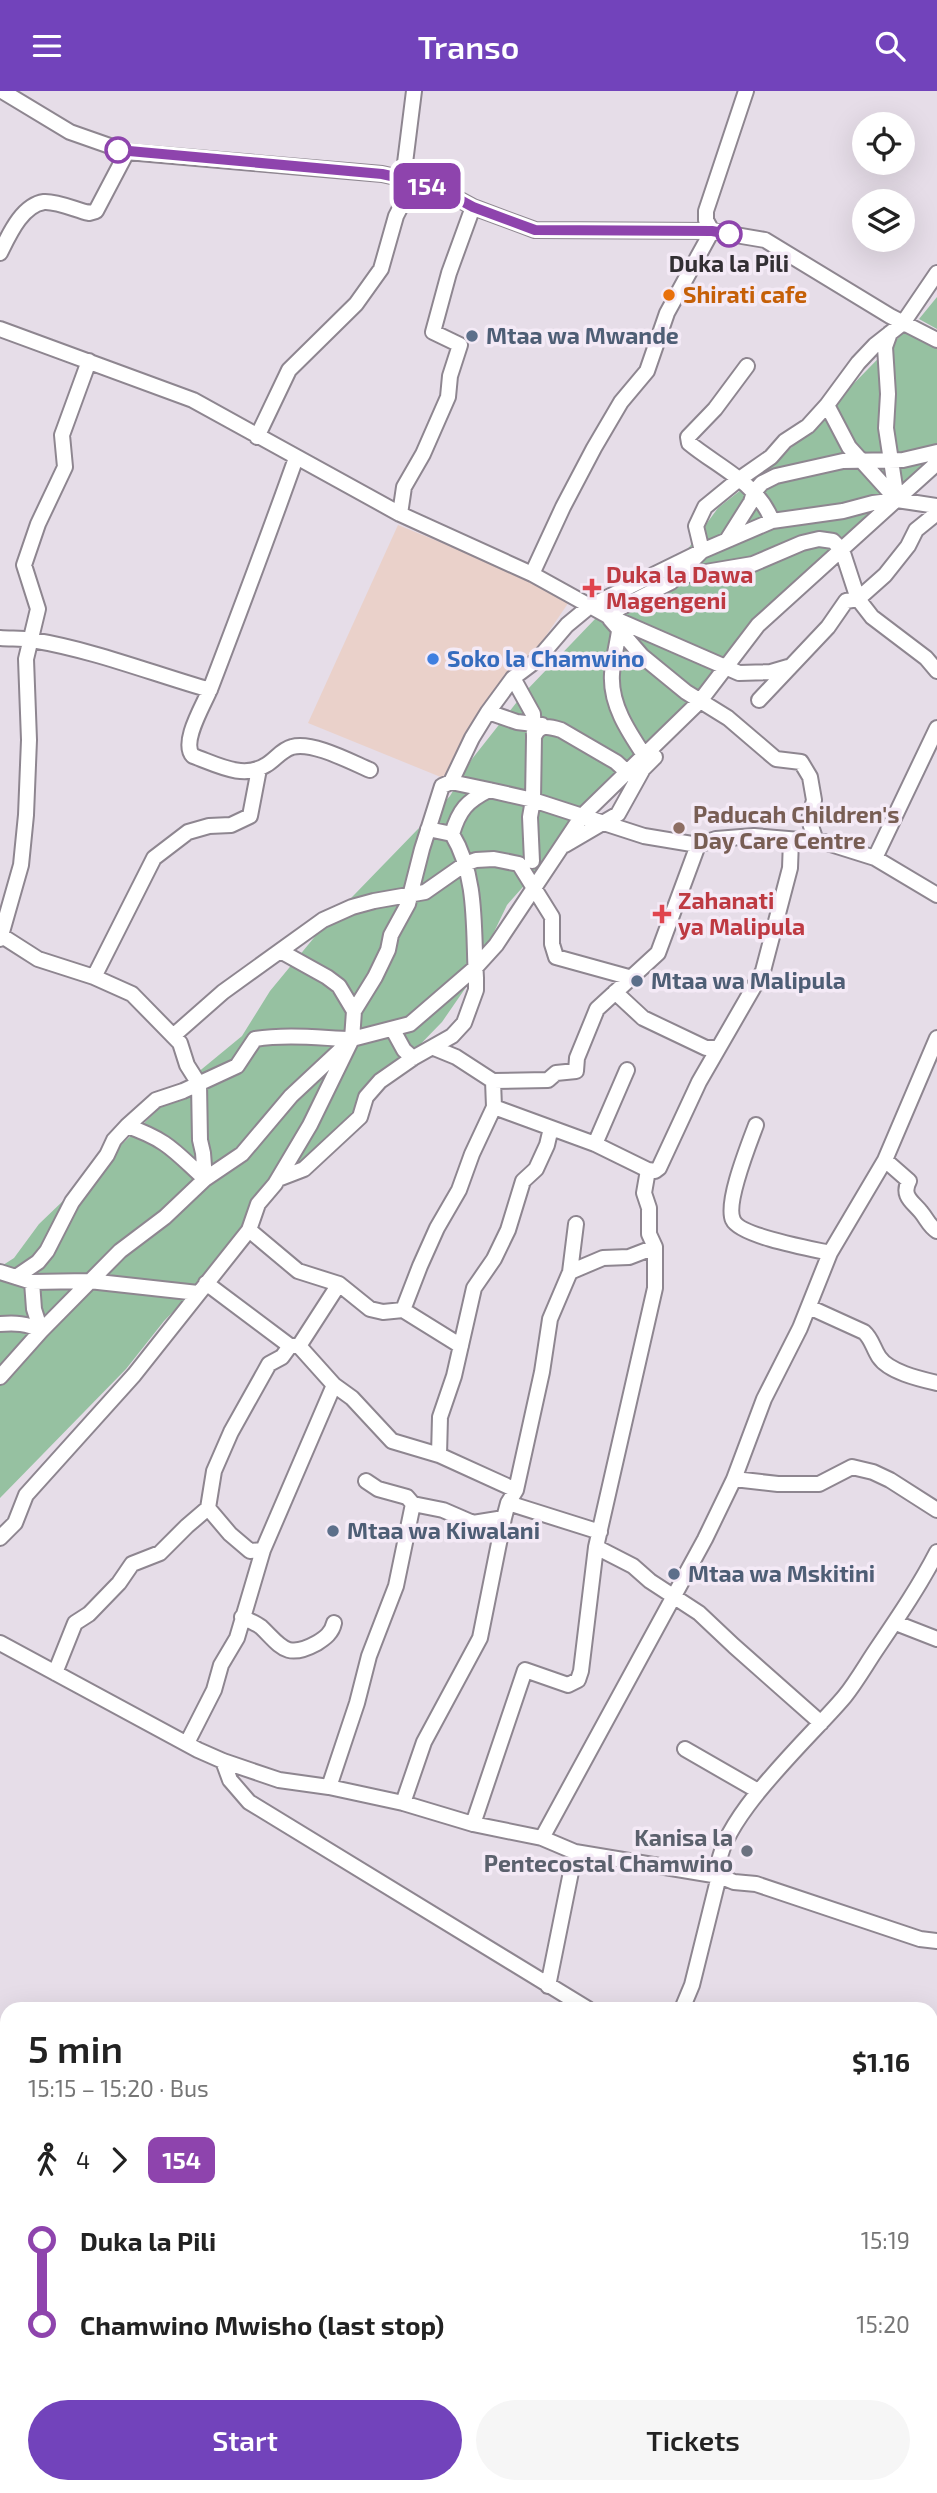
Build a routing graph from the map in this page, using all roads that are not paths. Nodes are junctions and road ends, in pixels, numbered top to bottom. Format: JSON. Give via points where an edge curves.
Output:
{"nodes":[{"id":1,"x":414,"y":91,"type":"edge"},
{"id":2,"x":746,"y":91,"type":"edge"},
{"id":3,"x":6,"y":93,"type":"edge"},
{"id":4,"x":127,"y":152,"type":"junction"},
{"id":5,"x":409,"y":180,"type":"junction"},
{"id":6,"x":473,"y":207,"type":"junction"},
{"id":7,"x":712,"y":231,"type":"junction"},
{"id":8,"x":0,"y":253,"type":"edge"},
{"id":9,"x":937,"y":273,"type":"edge"},
{"id":10,"x":903,"y":323,"type":"junction"},
{"id":11,"x":1,"y":332,"type":"edge"},
{"id":12,"x":890,"y":333,"type":"junction"},
{"id":13,"x":937,"y":340,"type":"edge"},
{"id":14,"x":89,"y":361,"type":"junction"},
{"id":15,"x":747,"y":366,"type":"dead end"},
{"id":16,"x":827,"y":405,"type":"junction"},
{"id":17,"x":257,"y":437,"type":"junction"},
{"id":18,"x":937,"y":452,"type":"edge"},
{"id":19,"x":296,"y":458,"type":"junction"},
{"id":20,"x":860,"y":460,"type":"junction"},
{"id":21,"x":890,"y":461,"type":"junction"},
{"id":22,"x":937,"y":463,"type":"edge"},
{"id":23,"x":738,"y":479,"type":"junction"},
{"id":24,"x":917,"y":481,"type":"junction"},
{"id":25,"x":754,"y":492,"type":"junction"},
{"id":26,"x":897,"y":500,"type":"junction"},
{"id":27,"x":916,"y":503,"type":"junction"},
{"id":28,"x":937,"y":506,"type":"edge"},
{"id":29,"x":937,"y":513,"type":"edge"},
{"id":30,"x":400,"y":514,"type":"junction"},
{"id":31,"x":772,"y":521,"type":"junction"},
{"id":32,"x":916,"y":530,"type":"junction"},
{"id":33,"x":727,"y":541,"type":"junction"},
{"id":34,"x":842,"y":550,"type":"junction"},
{"id":35,"x":702,"y":551,"type":"junction"},
{"id":36,"x":532,"y":574,"type":"junction"},
{"id":37,"x":676,"y":577,"type":"junction"},
{"id":38,"x":858,"y":599,"type":"junction"},
{"id":39,"x":590,"y":606,"type":"junction"},
{"id":40,"x":606,"y":615,"type":"junction"},
{"id":41,"x":619,"y":631,"type":"junction"},
{"id":42,"x":0,"y":638,"type":"edge"},
{"id":43,"x":29,"y":639,"type":"junction"},
{"id":44,"x":726,"y":667,"type":"junction"},
{"id":45,"x":788,"y":667,"type":"junction"},
{"id":46,"x":937,"y":671,"type":"edge"},
{"id":47,"x":513,"y":678,"type":"junction"},
{"id":48,"x":210,"y":690,"type":"junction"},
{"id":49,"x":759,"y":700,"type":"dead end"},
{"id":50,"x":700,"y":701,"type":"junction"},
{"id":51,"x":488,"y":712,"type":"junction"},
{"id":52,"x":676,"y":723,"type":"junction"},
{"id":53,"x":937,"y":728,"type":"edge"},
{"id":54,"x":534,"y":730,"type":"junction"},
{"id":55,"x":644,"y":755,"type":"junction"},
{"id":56,"x":260,"y":769,"type":"junction"},
{"id":57,"x":370,"y":770,"type":"dead end"},
{"id":58,"x":627,"y":772,"type":"junction"},
{"id":59,"x":451,"y":782,"type":"junction"},
{"id":60,"x":489,"y":790,"type":"junction"},
{"id":61,"x":533,"y":800,"type":"junction"},
{"id":62,"x":582,"y":816,"type":"junction"},
{"id":63,"x":603,"y":823,"type":"junction"},
{"id":64,"x":428,"y":829,"type":"junction"},
{"id":65,"x":452,"y":834,"type":"junction"},
{"id":66,"x":791,"y":840,"type":"junction"},
{"id":67,"x":816,"y":841,"type":"junction"},
{"id":68,"x":698,"y":845,"type":"junction"},
{"id":69,"x":559,"y":849,"type":"junction"},
{"id":70,"x":875,"y":858,"type":"junction"},
{"id":71,"x":465,"y":863,"type":"junction"},
{"id":72,"x":526,"y":863,"type":"junction"},
{"id":73,"x":533,"y":887,"type":"junction"},
{"id":74,"x":410,"y":895,"type":"junction"},
{"id":75,"x":937,"y":895,"type":"edge"},
{"id":76,"x":1,"y":937,"type":"edge"},
{"id":77,"x":282,"y":952,"type":"junction"},
{"id":78,"x":476,"y":967,"type":"junction"},
{"id":79,"x":94,"y":977,"type":"junction"},
{"id":80,"x":632,"y":978,"type":"junction"},
{"id":81,"x":615,"y":992,"type":"junction"},
{"id":82,"x":354,"y":1011,"type":"junction"},
{"id":83,"x":393,"y":1030,"type":"junction"},
{"id":84,"x":173,"y":1036,"type":"junction"},
{"id":85,"x":937,"y":1038,"type":"edge"},
{"id":86,"x":352,"y":1039,"type":"junction"},
{"id":87,"x":434,"y":1048,"type":"junction"},
{"id":88,"x":719,"y":1048,"type":"junction"},
{"id":89,"x":413,"y":1058,"type":"junction"},
{"id":90,"x":627,"y":1070,"type":"dead end"},
{"id":91,"x":311,"y":1077,"type":"junction"},
{"id":92,"x":493,"y":1081,"type":"junction"},
{"id":93,"x":198,"y":1084,"type":"junction"},
{"id":94,"x":329,"y":1085,"type":"junction"},
{"id":95,"x":494,"y":1107,"type":"junction"},
{"id":96,"x":756,"y":1125,"type":"dead end"},
{"id":97,"x":127,"y":1126,"type":"junction"},
{"id":98,"x":551,"y":1128,"type":"junction"},
{"id":99,"x":595,"y":1144,"type":"junction"},
{"id":100,"x":886,"y":1160,"type":"junction"},
{"id":101,"x":648,"y":1170,"type":"junction"},
{"id":102,"x":205,"y":1179,"type":"junction"},
{"id":103,"x":278,"y":1179,"type":"junction"},
{"id":104,"x":576,"y":1224,"type":"dead end"},
{"id":105,"x":249,"y":1230,"type":"junction"},
{"id":106,"x":937,"y":1231,"type":"edge"},
{"id":107,"x":655,"y":1247,"type":"junction"},
{"id":108,"x":830,"y":1253,"type":"junction"},
{"id":109,"x":0,"y":1272,"type":"edge"},
{"id":110,"x":570,"y":1272,"type":"junction"},
{"id":111,"x":16,"y":1277,"type":"junction"},
{"id":112,"x":89,"y":1281,"type":"junction"},
{"id":113,"x":32,"y":1282,"type":"junction"},
{"id":114,"x":339,"y":1284,"type":"junction"},
{"id":115,"x":202,"y":1288,"type":"junction"},
{"id":116,"x":809,"y":1307,"type":"junction"},
{"id":117,"x":403,"y":1310,"type":"junction"},
{"id":118,"x":0,"y":1324,"type":"edge"},
{"id":119,"x":41,"y":1331,"type":"junction"},
{"id":120,"x":294,"y":1346,"type":"junction"},
{"id":121,"x":461,"y":1346,"type":"junction"},
{"id":122,"x":0,"y":1377,"type":"edge"},
{"id":123,"x":937,"y":1383,"type":"edge"},
{"id":124,"x":334,"y":1385,"type":"junction"},
{"id":125,"x":439,"y":1455,"type":"junction"},
{"id":126,"x":734,"y":1479,"type":"junction"},
{"id":127,"x":366,"y":1481,"type":"dead end"},
{"id":128,"x":512,"y":1496,"type":"junction"},
{"id":129,"x":414,"y":1504,"type":"junction"},
{"id":130,"x":208,"y":1508,"type":"junction"},
{"id":131,"x":937,"y":1510,"type":"edge"},
{"id":132,"x":504,"y":1518,"type":"junction"},
{"id":133,"x":0,"y":1538,"type":"edge"},
{"id":134,"x":598,"y":1539,"type":"junction"},
{"id":135,"x":263,"y":1550,"type":"junction"},
{"id":136,"x":937,"y":1552,"type":"edge"},
{"id":137,"x":673,"y":1595,"type":"junction"},
{"id":138,"x":242,"y":1617,"type":"junction"},
{"id":139,"x":334,"y":1623,"type":"dead end"},
{"id":140,"x":896,"y":1623,"type":"junction"},
{"id":141,"x":937,"y":1639,"type":"edge"},
{"id":142,"x":0,"y":1643,"type":"edge"},
{"id":143,"x":55,"y":1673,"type":"junction"},
{"id":144,"x":821,"y":1723,"type":"junction"},
{"id":145,"x":187,"y":1743,"type":"junction"},
{"id":146,"x":685,"y":1749,"type":"dead end"},
{"id":147,"x":223,"y":1761,"type":"junction"},
{"id":148,"x":329,"y":1787,"type":"junction"},
{"id":149,"x":758,"y":1791,"type":"junction"},
{"id":150,"x":403,"y":1803,"type":"junction"},
{"id":151,"x":473,"y":1824,"type":"junction"},
{"id":152,"x":542,"y":1838,"type":"junction"},
{"id":153,"x":575,"y":1852,"type":"junction"},
{"id":154,"x":719,"y":1876,"type":"junction"},
{"id":155,"x":937,"y":1941,"type":"edge"},
{"id":156,"x":548,"y":1986,"type":"junction"},
{"id":157,"x":576,"y":2002,"type":"edge"},
{"id":158,"x":685,"y":2002,"type":"edge"}],
"edges":[{"from":1,"to":5,"type":"street"},
{"from":2,"to":7,"type":"street","via":[[706,211]]},
{"from":3,"to":4,"type":"street","via":[[70,132]]},
{"from":4,"to":5,"type":"street"},
{"from":4,"to":8,"type":"street","via":[[96,211],[46,202],[34,206],[25,212]]},
{"from":5,"to":6,"type":"street"},
{"from":5,"to":17,"type":"street","via":[[381,269],[356,304],[289,370]]},
{"from":6,"to":7,"type":"street","via":[[535,230]]},
{"from":6,"to":30,"type":"street","via":[[433,332],[460,345],[448,397],[404,487]]},
{"from":7,"to":10,"type":"street","via":[[765,240]]},
{"from":7,"to":36,"type":"street","via":[[667,313],[647,371],[621,402],[594,448]]},
{"from":9,"to":10,"type":"street"},
{"from":10,"to":12,"type":"street"},
{"from":10,"to":13,"type":"street"},
{"from":11,"to":14,"type":"street"},
{"from":12,"to":16,"type":"street","via":[[858,363]]},
{"from":12,"to":21,"type":"street","via":[[886,428]]},
{"from":14,"to":17,"type":"street","via":[[192,400]]},
{"from":14,"to":43,"type":"street","via":[[62,435],[65,467],[24,565],[38,609]]},
{"from":15,"to":23,"type":"street","via":[[688,437],[689,443]]},
{"from":16,"to":20,"type":"street"},
{"from":16,"to":23,"type":"street","via":[[771,457]]},
{"from":17,"to":19,"type":"street"},
{"from":18,"to":21,"type":"street"},
{"from":19,"to":30,"type":"street"},
{"from":19,"to":48,"type":"street"},
{"from":20,"to":21,"type":"street"},
{"from":20,"to":25,"type":"street","via":[[776,476]]},
{"from":20,"to":26,"type":"street"},
{"from":21,"to":26,"type":"street"},
{"from":22,"to":24,"type":"street"},
{"from":23,"to":25,"type":"street"},
{"from":23,"to":35,"type":"street","via":[[705,507],[696,526]]},
{"from":24,"to":26,"type":"street"},
{"from":24,"to":27,"type":"street"},
{"from":25,"to":31,"type":"street"},
{"from":25,"to":33,"type":"street"},
{"from":26,"to":27,"type":"street"},
{"from":26,"to":31,"type":"street"},
{"from":26,"to":34,"type":"street"},
{"from":27,"to":28,"type":"street"},
{"from":27,"to":32,"type":"street"},
{"from":29,"to":32,"type":"street"},
{"from":30,"to":36,"type":"street"},
{"from":31,"to":33,"type":"street"},
{"from":32,"to":38,"type":"street","via":[[891,568]]},
{"from":33,"to":35,"type":"street"},
{"from":34,"to":37,"type":"street","via":[[832,541],[819,539],[752,563]]},
{"from":34,"to":38,"type":"street"},
{"from":34,"to":44,"type":"street","via":[[758,625]]},
{"from":35,"to":37,"type":"street"},
{"from":35,"to":39,"type":"street"},
{"from":36,"to":39,"type":"street"},
{"from":37,"to":40,"type":"street"},
{"from":38,"to":45,"type":"street","via":[[846,601],[828,627]]},
{"from":38,"to":46,"type":"street","via":[[872,617]]},
{"from":39,"to":40,"type":"street"},
{"from":39,"to":47,"type":"street"},
{"from":40,"to":41,"type":"street"},
{"from":40,"to":44,"type":"street"},
{"from":41,"to":50,"type":"street","via":[[650,663]]},
{"from":41,"to":55,"type":"street","via":[[614,694]]},
{"from":42,"to":43,"type":"street"},
{"from":43,"to":48,"type":"street"},
{"from":43,"to":76,"type":"street","via":[[26,815],[21,865]]},
{"from":44,"to":45,"type":"street","via":[[751,674]]},
{"from":44,"to":50,"type":"street"},
{"from":45,"to":49,"type":"street"},
{"from":47,"to":51,"type":"street"},
{"from":47,"to":54,"type":"street","via":[[533,714]]},
{"from":48,"to":56,"type":"street","via":[[192,730],[189,752],[241,772]]},
{"from":50,"to":52,"type":"street"},
{"from":50,"to":67,"type":"street","via":[[776,759],[801,762],[810,777],[814,800],[809,820]]},
{"from":51,"to":54,"type":"street"},
{"from":51,"to":59,"type":"street"},
{"from":52,"to":55,"type":"street"},
{"from":52,"to":63,"type":"street","via":[[618,814]]},
{"from":53,"to":70,"type":"street"},
{"from":54,"to":58,"type":"street","via":[[551,726]]},
{"from":54,"to":61,"type":"street"},
{"from":55,"to":58,"type":"street"},
{"from":56,"to":57,"type":"street","via":[[293,747],[309,746]]},
{"from":56,"to":79,"type":"street","via":[[250,816],[231,825],[188,832],[154,858]]},
{"from":58,"to":62,"type":"street"},
{"from":59,"to":60,"type":"street"},
{"from":59,"to":64,"type":"street","via":[[442,786]]},
{"from":60,"to":61,"type":"street"},
{"from":60,"to":65,"type":"street","via":[[457,816]]},
{"from":61,"to":62,"type":"street"},
{"from":61,"to":72,"type":"street"},
{"from":62,"to":63,"type":"street"},
{"from":62,"to":69,"type":"street"},
{"from":63,"to":68,"type":"street"},
{"from":63,"to":69,"type":"street"},
{"from":64,"to":65,"type":"street"},
{"from":64,"to":74,"type":"street"},
{"from":65,"to":71,"type":"street"},
{"from":66,"to":67,"type":"street"},
{"from":66,"to":68,"type":"street","via":[[754,836]]},
{"from":66,"to":88,"type":"street","via":[[790,868],[763,971]]},
{"from":67,"to":70,"type":"street"},
{"from":68,"to":80,"type":"street","via":[[658,953]]},
{"from":69,"to":72,"type":"street"},
{"from":69,"to":73,"type":"street"},
{"from":70,"to":75,"type":"street"},
{"from":71,"to":72,"type":"street","via":[[494,859]]},
{"from":71,"to":74,"type":"street","via":[[425,893]]},
{"from":71,"to":78,"type":"street"},
{"from":72,"to":73,"type":"street"},
{"from":73,"to":78,"type":"street","via":[[496,945]]},
{"from":73,"to":80,"type":"street","via":[[552,917],[556,957]]},
{"from":74,"to":77,"type":"street","via":[[352,907],[323,920]]},
{"from":74,"to":82,"type":"street","via":[[375,977]]},
{"from":76,"to":79,"type":"street","via":[[38,959]]},
{"from":77,"to":82,"type":"street","via":[[339,986]]},
{"from":77,"to":84,"type":"street","via":[[223,992]]},
{"from":78,"to":83,"type":"street","via":[[410,1024]]},
{"from":78,"to":87,"type":"street","via":[[476,990],[464,1023]]},
{"from":79,"to":84,"type":"street","via":[[132,994]]},
{"from":80,"to":81,"type":"street"},
{"from":81,"to":88,"type":"street","via":[[643,1018],[706,1048]]},
{"from":81,"to":92,"type":"street","via":[[597,1009],[576,1071],[556,1073],[548,1080]]},
{"from":82,"to":86,"type":"street"},
{"from":83,"to":86,"type":"street"},
{"from":83,"to":89,"type":"street"},
{"from":84,"to":93,"type":"street"},
{"from":85,"to":100,"type":"street"},
{"from":86,"to":91,"type":"street"},
{"from":86,"to":93,"type":"street","via":[[254,1039],[237,1066]]},
{"from":86,"to":94,"type":"street"},
{"from":87,"to":89,"type":"street"},
{"from":87,"to":92,"type":"street"},
{"from":88,"to":101,"type":"street","via":[[659,1168]]},
{"from":89,"to":103,"type":"street","via":[[371,1089],[359,1117],[304,1169]]},
{"from":90,"to":99,"type":"street"},
{"from":91,"to":94,"type":"street","via":[[325,1077]]},
{"from":91,"to":102,"type":"street","via":[[242,1154]]},
{"from":92,"to":95,"type":"street"},
{"from":93,"to":97,"type":"street","via":[[156,1100]]},
{"from":93,"to":102,"type":"street"},
{"from":94,"to":103,"type":"street"},
{"from":95,"to":98,"type":"street"},
{"from":95,"to":117,"type":"street"},
{"from":96,"to":108,"type":"street","via":[[731,1217],[736,1225],[782,1243]]},
{"from":97,"to":102,"type":"street","via":[[161,1139]]},
{"from":97,"to":111,"type":"street","via":[[72,1202],[47,1251]]},
{"from":98,"to":99,"type":"street"},
{"from":98,"to":121,"type":"street","via":[[536,1169],[523,1181],[508,1230],[474,1288]]},
{"from":99,"to":101,"type":"street"},
{"from":100,"to":106,"type":"street","via":[[909,1181],[905,1188],[908,1199]]},
{"from":100,"to":108,"type":"street"},
{"from":101,"to":107,"type":"street","via":[[644,1193]]},
{"from":102,"to":112,"type":"street"},
{"from":103,"to":105,"type":"street","via":[[258,1204]]},
{"from":104,"to":110,"type":"street"},
{"from":105,"to":114,"type":"street","via":[[298,1271]]},
{"from":105,"to":115,"type":"street"},
{"from":107,"to":110,"type":"street","via":[[629,1257],[603,1258]]},
{"from":107,"to":134,"type":"street","via":[[655,1288]]},
{"from":108,"to":116,"type":"street"},
{"from":109,"to":111,"type":"street"},
{"from":110,"to":128,"type":"street","via":[[550,1319]]},
{"from":111,"to":113,"type":"street"},
{"from":112,"to":113,"type":"street"},
{"from":112,"to":115,"type":"street"},
{"from":112,"to":119,"type":"street"},
{"from":113,"to":119,"type":"street"},
{"from":114,"to":117,"type":"street","via":[[370,1309]]},
{"from":114,"to":120,"type":"street"},
{"from":115,"to":120,"type":"street"},
{"from":115,"to":133,"type":"street","via":[[134,1375],[26,1495],[15,1523]]},
{"from":116,"to":123,"type":"street","via":[[864,1332],[880,1359],[889,1365]]},
{"from":116,"to":126,"type":"street","via":[[764,1399]]},
{"from":117,"to":121,"type":"street"},
{"from":118,"to":119,"type":"street","via":[[19,1323]]},
{"from":119,"to":122,"type":"street"},
{"from":120,"to":124,"type":"street"},
{"from":120,"to":130,"type":"street","via":[[269,1364],[231,1432],[214,1471]]},
{"from":121,"to":125,"type":"street","via":[[440,1417]]},
{"from":124,"to":125,"type":"street","via":[[392,1441]]},
{"from":124,"to":135,"type":"street"},
{"from":125,"to":128,"type":"street"},
{"from":126,"to":131,"type":"street","via":[[819,1484],[852,1467],[890,1480]]},
{"from":126,"to":137,"type":"street"},
{"from":127,"to":129,"type":"street"},
{"from":128,"to":132,"type":"street"},
{"from":128,"to":134,"type":"street"},
{"from":129,"to":132,"type":"street","via":[[473,1523]]},
{"from":129,"to":148,"type":"street","via":[[396,1586]]},
{"from":130,"to":135,"type":"street","via":[[250,1551]]},
{"from":130,"to":143,"type":"street","via":[[160,1553],[132,1564],[119,1583],[75,1623]]},
{"from":132,"to":150,"type":"street","via":[[480,1638],[424,1742]]},
{"from":134,"to":137,"type":"street"},
{"from":134,"to":151,"type":"street","via":[[578,1680],[568,1685],[525,1671]]},
{"from":135,"to":138,"type":"street"},
{"from":136,"to":140,"type":"street"},
{"from":137,"to":144,"type":"street"},
{"from":137,"to":152,"type":"street"},
{"from":138,"to":139,"type":"street","via":[[286,1650],[318,1642]]},
{"from":138,"to":145,"type":"street","via":[[237,1638]]},
{"from":140,"to":141,"type":"street"},
{"from":140,"to":144,"type":"street"},
{"from":142,"to":143,"type":"street"},
{"from":143,"to":145,"type":"street"},
{"from":144,"to":149,"type":"street"},
{"from":145,"to":147,"type":"street"},
{"from":146,"to":149,"type":"street"},
{"from":147,"to":148,"type":"street","via":[[279,1780]]},
{"from":147,"to":156,"type":"street","via":[[230,1780],[249,1802]]},
{"from":148,"to":150,"type":"street"},
{"from":149,"to":154,"type":"street","via":[[720,1852]]},
{"from":150,"to":151,"type":"street"},
{"from":151,"to":152,"type":"street"},
{"from":152,"to":153,"type":"street"},
{"from":153,"to":154,"type":"street"},
{"from":153,"to":156,"type":"street"},
{"from":154,"to":155,"type":"street","via":[[756,1884],[920,1940]]},
{"from":154,"to":158,"type":"street"},
{"from":156,"to":157,"type":"street"}]}
